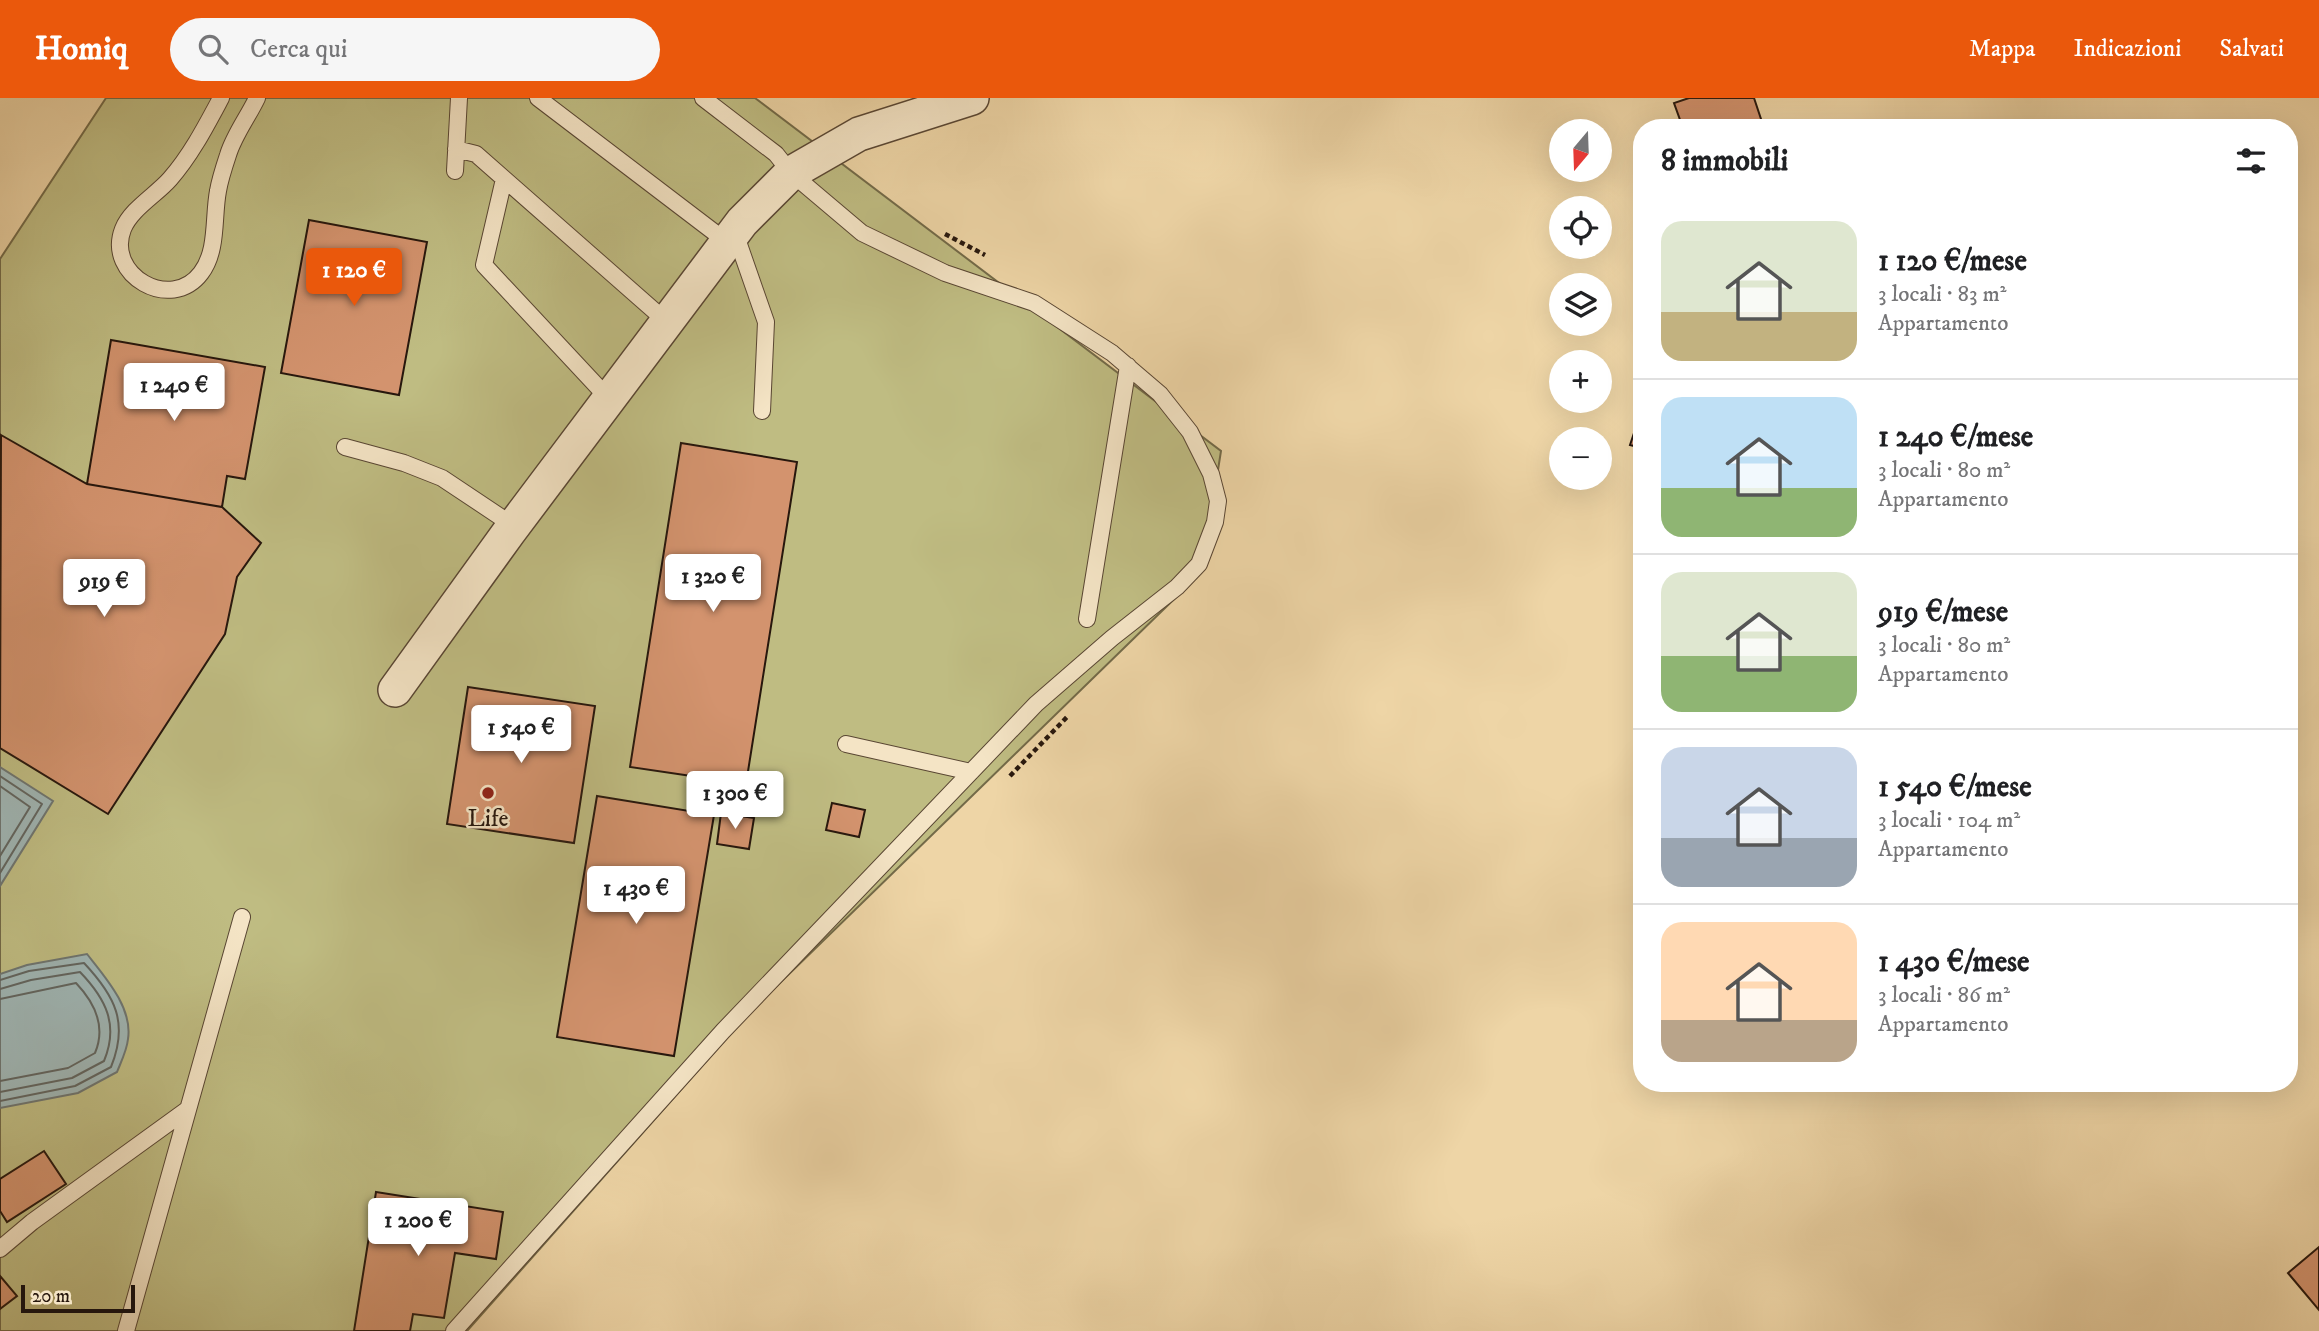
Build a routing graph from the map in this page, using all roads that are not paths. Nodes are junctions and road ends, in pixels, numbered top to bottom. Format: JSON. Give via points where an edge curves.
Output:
{"nodes":[{"id":1,"x":221,"y":98,"type":"edge"},
{"id":2,"x":257,"y":98,"type":"edge"},
{"id":3,"x":459,"y":98,"type":"edge"},
{"id":4,"x":538,"y":98,"type":"edge"},
{"id":5,"x":703,"y":98,"type":"edge"},
{"id":6,"x":972,"y":98,"type":"edge"},
{"id":7,"x":456,"y":149,"type":"junction"},
{"id":8,"x":455,"y":171,"type":"dead end"},
{"id":9,"x":791,"y":173,"type":"junction"},
{"id":10,"x":504,"y":179,"type":"junction"},
{"id":11,"x":730,"y":237,"type":"junction"},
{"id":12,"x":667,"y":322,"type":"junction"},
{"id":13,"x":1128,"y":366,"type":"junction"},
{"id":14,"x":609,"y":399,"type":"junction"},
{"id":15,"x":762,"y":411,"type":"dead end"},
{"id":16,"x":345,"y":447,"type":"dead end"},
{"id":17,"x":514,"y":526,"type":"junction"},
{"id":18,"x":1087,"y":619,"type":"dead end"},
{"id":19,"x":395,"y":690,"type":"dead end"},
{"id":20,"x":846,"y":744,"type":"dead end"},
{"id":21,"x":971,"y":772,"type":"junction"},
{"id":22,"x":242,"y":916,"type":"dead end"},
{"id":23,"x":188,"y":1110,"type":"junction"},
{"id":24,"x":0,"y":1249,"type":"edge"},
{"id":25,"x":126,"y":1331,"type":"edge"},
{"id":26,"x":454,"y":1331,"type":"edge"}],
"edges":[{"from":1,"to":2,"type":"lane","via":[[171,178],[129,218],[122,231],[123,261],[142,284],[171,290],[199,276],[208,264],[218,190],[229,151]]},
{"from":3,"to":7,"type":"lane"},
{"from":4,"to":11,"type":"lane"},
{"from":5,"to":9,"type":"lane","via":[[776,154]]},
{"from":6,"to":9,"type":"street","via":[[859,134]]},
{"from":7,"to":8,"type":"lane"},
{"from":7,"to":10,"type":"lane","via":[[476,154]]},
{"from":9,"to":11,"type":"street"},
{"from":9,"to":13,"type":"lane","via":[[862,233],[945,274],[1034,303]]},
{"from":10,"to":12,"type":"lane"},
{"from":10,"to":14,"type":"lane","via":[[484,265]]},
{"from":11,"to":12,"type":"street"},
{"from":11,"to":15,"type":"lane","via":[[766,322]]},
{"from":12,"to":14,"type":"street"},
{"from":13,"to":18,"type":"lane"},
{"from":13,"to":21,"type":"lane","via":[[1160,394],[1190,432],[1211,474],[1218,501],[1211,533],[1199,564],[1177,587],[1036,704]]},
{"from":14,"to":17,"type":"street"},
{"from":16,"to":17,"type":"lane","via":[[442,478]]},
{"from":17,"to":19,"type":"street"},
{"from":20,"to":21,"type":"lane"},
{"from":21,"to":26,"type":"lane","via":[[723,1031]]},
{"from":22,"to":23,"type":"lane"},
{"from":23,"to":24,"type":"lane"},
{"from":23,"to":25,"type":"lane"}]}
